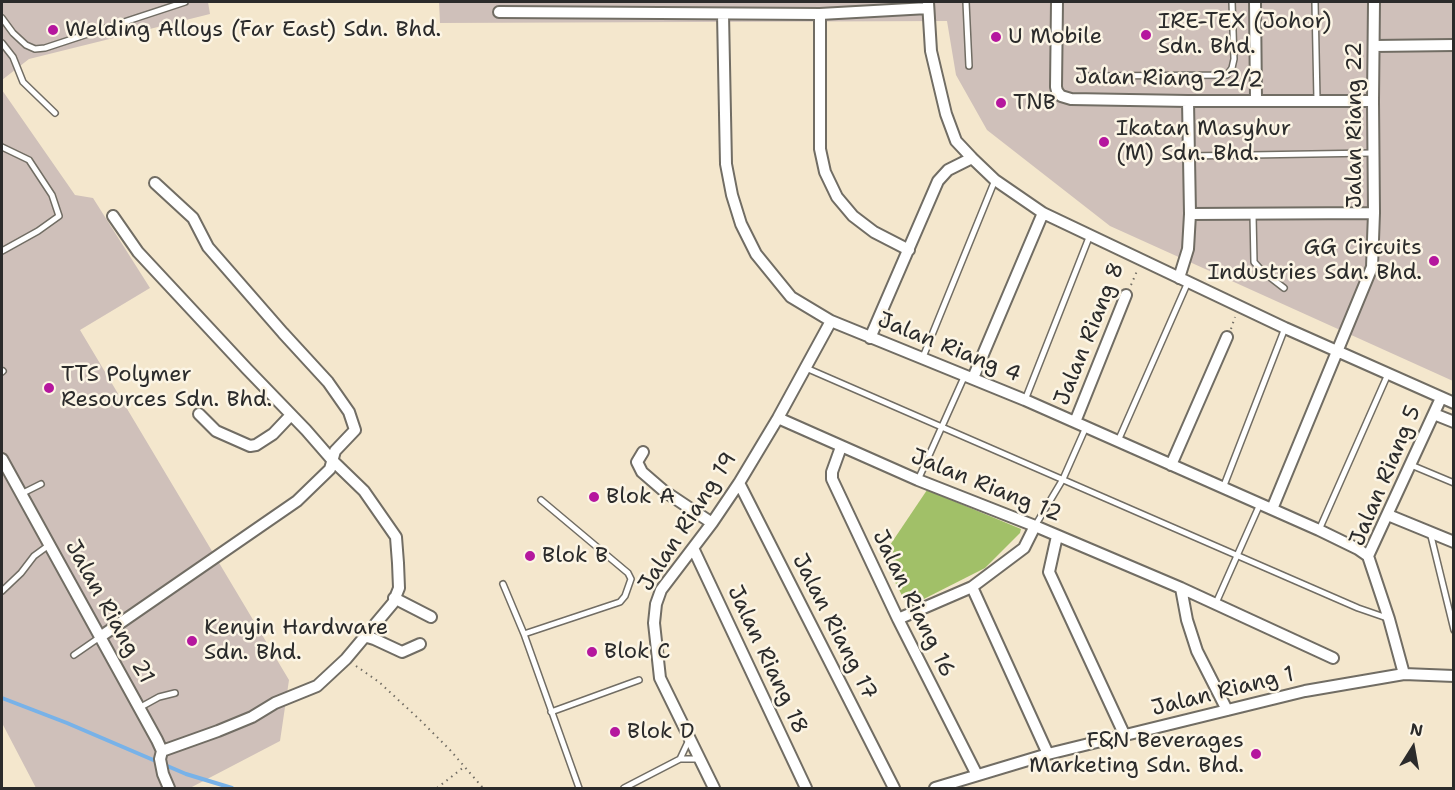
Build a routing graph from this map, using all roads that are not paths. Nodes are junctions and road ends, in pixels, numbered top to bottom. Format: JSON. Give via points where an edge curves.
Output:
{"nodes":[{"id":1,"x":185,"y":2,"type":"edge"},
{"id":2,"x":966,"y":2,"type":"edge"},
{"id":3,"x":1057,"y":2,"type":"edge"},
{"id":4,"x":1232,"y":2,"type":"edge"},
{"id":5,"x":1255,"y":2,"type":"edge"},
{"id":6,"x":1316,"y":2,"type":"edge"},
{"id":7,"x":1374,"y":2,"type":"edge"},
{"id":8,"x":928,"y":5,"type":"edge"},
{"id":9,"x":499,"y":12,"type":"dead end"},
{"id":10,"x":723,"y":14,"type":"junction"},
{"id":11,"x":820,"y":14,"type":"junction"},
{"id":12,"x":2,"y":18,"type":"edge"},
{"id":13,"x":2,"y":43,"type":"edge"},
{"id":14,"x":1454,"y":45,"type":"edge"},
{"id":15,"x":1374,"y":46,"type":"junction"},
{"id":16,"x":969,"y":66,"type":"dead end"},
{"id":17,"x":1090,"y":76,"type":"dead end"},
{"id":18,"x":1256,"y":100,"type":"junction"},
{"id":19,"x":1317,"y":100,"type":"junction"},
{"id":20,"x":1188,"y":101,"type":"junction"},
{"id":21,"x":1372,"y":101,"type":"junction"},
{"id":22,"x":55,"y":112,"type":"dead end"},
{"id":23,"x":2,"y":147,"type":"edge"},
{"id":24,"x":1373,"y":153,"type":"junction"},
{"id":25,"x":1189,"y":156,"type":"junction"},
{"id":26,"x":972,"y":158,"type":"junction"},
{"id":27,"x":995,"y":180,"type":"junction"},
{"id":28,"x":156,"y":183,"type":"dead end"},
{"id":29,"x":1043,"y":213,"type":"junction"},
{"id":30,"x":1374,"y":213,"type":"junction"},
{"id":31,"x":1190,"y":214,"type":"junction"},
{"id":32,"x":1253,"y":215,"type":"junction"},
{"id":33,"x":113,"y":216,"type":"dead end"},
{"id":34,"x":1090,"y":236,"type":"junction"},
{"id":35,"x":909,"y":250,"type":"junction"},
{"id":36,"x":2,"y":251,"type":"edge"},
{"id":37,"x":1183,"y":280,"type":"junction"},
{"id":38,"x":1284,"y":288,"type":"dead end"},
{"id":39,"x":1126,"y":296,"type":"road end"},
{"id":40,"x":831,"y":321,"type":"junction"},
{"id":41,"x":1286,"y":328,"type":"junction"},
{"id":42,"x":1227,"y":337,"type":"road end"},
{"id":43,"x":870,"y":338,"type":"junction"},
{"id":44,"x":1336,"y":350,"type":"junction"},
{"id":45,"x":923,"y":357,"type":"junction"},
{"id":46,"x":806,"y":367,"type":"junction"},
{"id":47,"x":1388,"y":374,"type":"junction"},
{"id":48,"x":970,"y":376,"type":"junction"},
{"id":49,"x":1441,"y":398,"type":"junction"},
{"id":50,"x":1025,"y":400,"type":"junction"},
{"id":51,"x":1454,"y":403,"type":"edge"},
{"id":52,"x":199,"y":414,"type":"dead end"},
{"id":53,"x":1434,"y":414,"type":"junction"},
{"id":54,"x":291,"y":415,"type":"junction"},
{"id":55,"x":778,"y":418,"type":"junction"},
{"id":56,"x":1075,"y":422,"type":"junction"},
{"id":57,"x":1454,"y":422,"type":"edge"},
{"id":58,"x":941,"y":427,"type":"junction"},
{"id":59,"x":1086,"y":427,"type":"junction"},
{"id":60,"x":1119,"y":441,"type":"junction"},
{"id":61,"x":841,"y":447,"type":"junction"},
{"id":62,"x":643,"y":452,"type":"dead end"},
{"id":63,"x":2,"y":459,"type":"edge"},
{"id":64,"x":333,"y":460,"type":"junction"},
{"id":65,"x":1171,"y":465,"type":"junction"},
{"id":66,"x":1411,"y":465,"type":"junction"},
{"id":67,"x":1063,"y":479,"type":"junction"},
{"id":68,"x":918,"y":480,"type":"junction"},
{"id":69,"x":739,"y":483,"type":"junction"},
{"id":70,"x":1454,"y":483,"type":"edge"},
{"id":71,"x":41,"y":484,"type":"dead end"},
{"id":72,"x":1223,"y":488,"type":"junction"},
{"id":73,"x":21,"y":494,"type":"junction"},
{"id":74,"x":541,"y":500,"type":"dead end"},
{"id":75,"x":1260,"y":504,"type":"junction"},
{"id":76,"x":1272,"y":509,"type":"junction"},
{"id":77,"x":1388,"y":515,"type":"junction"},
{"id":78,"x":712,"y":524,"type":"junction"},
{"id":79,"x":1035,"y":526,"type":"junction"},
{"id":80,"x":1319,"y":530,"type":"junction"},
{"id":81,"x":1430,"y":532,"type":"junction"},
{"id":82,"x":1057,"y":536,"type":"junction"},
{"id":83,"x":1454,"y":542,"type":"edge"},
{"id":84,"x":49,"y":545,"type":"junction"},
{"id":85,"x":693,"y":548,"type":"junction"},
{"id":86,"x":1238,"y":555,"type":"junction"},
{"id":87,"x":1368,"y":556,"type":"junction"},
{"id":88,"x":503,"y":584,"type":"dead end"},
{"id":89,"x":972,"y":587,"type":"junction"},
{"id":90,"x":1181,"y":588,"type":"junction"},
{"id":91,"x":2,"y":591,"type":"edge"},
{"id":92,"x":394,"y":598,"type":"junction"},
{"id":93,"x":1215,"y":605,"type":"junction"},
{"id":94,"x":430,"y":617,"type":"dead end"},
{"id":95,"x":898,"y":619,"type":"junction"},
{"id":96,"x":1389,"y":619,"type":"junction"},
{"id":97,"x":1454,"y":630,"type":"edge"},
{"id":98,"x":524,"y":634,"type":"junction"},
{"id":99,"x":363,"y":636,"type":"junction"},
{"id":100,"x":100,"y":637,"type":"junction"},
{"id":101,"x":420,"y":644,"type":"dead end"},
{"id":102,"x":74,"y":655,"type":"dead end"},
{"id":103,"x":1333,"y":658,"type":"dead end"},
{"id":104,"x":1404,"y":674,"type":"junction"},
{"id":105,"x":1454,"y":676,"type":"edge"},
{"id":106,"x":639,"y":680,"type":"dead end"},
{"id":107,"x":175,"y":693,"type":"dead end"},
{"id":108,"x":139,"y":708,"type":"junction"},
{"id":109,"x":1227,"y":710,"type":"junction"},
{"id":110,"x":551,"y":712,"type":"junction"},
{"id":111,"x":684,"y":727,"type":"junction"},
{"id":112,"x":1125,"y":736,"type":"junction"},
{"id":113,"x":1048,"y":754,"type":"junction"},
{"id":114,"x":161,"y":755,"type":"junction"},
{"id":115,"x":700,"y":758,"type":"junction"},
{"id":116,"x":680,"y":759,"type":"junction"},
{"id":117,"x":976,"y":775,"type":"junction"},
{"id":118,"x":169,"y":789,"type":"edge"},
{"id":119,"x":579,"y":789,"type":"edge"},
{"id":120,"x":624,"y":789,"type":"edge"},
{"id":121,"x":714,"y":789,"type":"edge"},
{"id":122,"x":806,"y":789,"type":"edge"},
{"id":123,"x":894,"y":789,"type":"edge"},
{"id":124,"x":936,"y":789,"type":"edge"}],
"edges":[{"from":1,"to":12,"type":"lane","via":[[45,48],[26,45]]},
{"from":2,"to":16,"type":"lane"},
{"from":3,"to":20,"type":"street","name":"Jalan Riang 22/2","via":[[1056,87],[1061,96]]},
{"from":4,"to":17,"type":"lane","via":[[1234,59],[1227,75]]},
{"from":5,"to":18,"type":"street"},
{"from":6,"to":19,"type":"lane"},
{"from":7,"to":15,"type":"street","name":"Jalan Riang 22"},
{"from":8,"to":11,"type":"street"},
{"from":8,"to":26,"type":"street","via":[[931,51],[946,114],[956,141]]},
{"from":9,"to":10,"type":"street"},
{"from":10,"to":11,"type":"street"},
{"from":10,"to":40,"type":"street","name":"Jalan Riang 4","via":[[726,164],[741,224],[756,255],[792,297]]},
{"from":11,"to":35,"type":"street","via":[[820,148],[825,172],[837,197],[853,216]]},
{"from":13,"to":22,"type":"lane","via":[[13,57],[23,82]]},
{"from":14,"to":15,"type":"street"},
{"from":15,"to":21,"type":"street","name":"Jalan Riang 22"},
{"from":18,"to":19,"type":"street","name":"Jalan Riang 22/2"},
{"from":18,"to":20,"type":"street","name":"Jalan Riang 22/2"},
{"from":19,"to":21,"type":"street","name":"Jalan Riang 22/2"},
{"from":20,"to":25,"type":"street"},
{"from":21,"to":24,"type":"street","name":"Jalan Riang 22"},
{"from":23,"to":36,"type":"lane","via":[[29,160],[52,195],[59,216]]},
{"from":24,"to":25,"type":"lane"},
{"from":24,"to":30,"type":"street","name":"Jalan Riang 22"},
{"from":25,"to":31,"type":"street"},
{"from":26,"to":27,"type":"street"},
{"from":26,"to":35,"type":"street","via":[[942,175]]},
{"from":27,"to":29,"type":"street"},
{"from":27,"to":45,"type":"lane"},
{"from":28,"to":64,"type":"street","via":[[193,218],[208,247],[328,382],[349,412],[356,430],[335,452]]},
{"from":29,"to":34,"type":"street"},
{"from":29,"to":48,"type":"street"},
{"from":30,"to":32,"type":"street"},
{"from":30,"to":44,"type":"street","name":"Jalan Riang 22","via":[[1372,267]]},
{"from":31,"to":32,"type":"street"},
{"from":31,"to":37,"type":"street"},
{"from":32,"to":38,"type":"lane","via":[[1254,262]]},
{"from":33,"to":54,"type":"street","via":[[138,252]]},
{"from":34,"to":37,"type":"street"},
{"from":34,"to":50,"type":"lane"},
{"from":35,"to":43,"type":"street"},
{"from":37,"to":41,"type":"street"},
{"from":37,"to":60,"type":"lane"},
{"from":39,"to":56,"type":"street","name":"Jalan Riang 8"},
{"from":40,"to":43,"type":"street","name":"Jalan Riang 4"},
{"from":40,"to":46,"type":"street","name":"Jalan Riang 19"},
{"from":41,"to":44,"type":"street"},
{"from":41,"to":72,"type":"lane"},
{"from":42,"to":65,"type":"street"},
{"from":43,"to":45,"type":"street","name":"Jalan Riang 4"},
{"from":44,"to":47,"type":"street"},
{"from":44,"to":76,"type":"street","name":"Jalan Riang 22"},
{"from":45,"to":48,"type":"street","name":"Jalan Riang 4"},
{"from":46,"to":55,"type":"street","name":"Jalan Riang 19"},
{"from":46,"to":58,"type":"lane"},
{"from":47,"to":49,"type":"street"},
{"from":47,"to":80,"type":"lane"},
{"from":48,"to":50,"type":"street","name":"Jalan Riang 4"},
{"from":48,"to":58,"type":"lane"},
{"from":49,"to":51,"type":"street"},
{"from":49,"to":53,"type":"street","name":"Jalan Riang 5"},
{"from":50,"to":56,"type":"street","name":"Jalan Riang 4"},
{"from":52,"to":54,"type":"street","via":[[216,431],[250,446],[273,434]]},
{"from":53,"to":57,"type":"street"},
{"from":53,"to":66,"type":"street","name":"Jalan Riang 5"},
{"from":54,"to":64,"type":"street"},
{"from":55,"to":61,"type":"street","name":"Jalan Riang 12"},
{"from":55,"to":69,"type":"street","name":"Jalan Riang 19"},
{"from":56,"to":59,"type":"street","name":"Jalan Riang 4"},
{"from":58,"to":67,"type":"lane"},
{"from":58,"to":68,"type":"lane"},
{"from":59,"to":60,"type":"street","name":"Jalan Riang 4"},
{"from":59,"to":67,"type":"lane"},
{"from":60,"to":65,"type":"street","name":"Jalan Riang 4"},
{"from":61,"to":68,"type":"street","name":"Jalan Riang 12"},
{"from":61,"to":95,"type":"street","name":"Jalan Riang 16","via":[[832,479]]},
{"from":62,"to":78,"type":"street","via":[[637,462],[642,472]]},
{"from":63,"to":73,"type":"street","name":"Jalan Riang 21"},
{"from":64,"to":92,"type":"street","via":[[364,491],[396,537],[399,588]]},
{"from":64,"to":100,"type":"street","via":[[330,470],[297,501]]},
{"from":65,"to":72,"type":"street","name":"Jalan Riang 4"},
{"from":66,"to":70,"type":"lane"},
{"from":66,"to":77,"type":"street","name":"Jalan Riang 5"},
{"from":67,"to":79,"type":"lane"},
{"from":67,"to":86,"type":"lane"},
{"from":68,"to":79,"type":"street","name":"Jalan Riang 12"},
{"from":69,"to":78,"type":"street","name":"Jalan Riang 19"},
{"from":69,"to":123,"type":"street","name":"Jalan Riang 17"},
{"from":71,"to":73,"type":"lane"},
{"from":72,"to":75,"type":"street","name":"Jalan Riang 4"},
{"from":73,"to":84,"type":"street","name":"Jalan Riang 21"},
{"from":74,"to":98,"type":"lane","via":[[631,579],[620,602]]},
{"from":75,"to":76,"type":"street","name":"Jalan Riang 4"},
{"from":75,"to":86,"type":"lane"},
{"from":76,"to":80,"type":"street","name":"Jalan Riang 4"},
{"from":77,"to":81,"type":"street"},
{"from":77,"to":87,"type":"street","name":"Jalan Riang 5"},
{"from":78,"to":85,"type":"street","name":"Jalan Riang 19"},
{"from":79,"to":82,"type":"street","name":"Jalan Riang 12"},
{"from":79,"to":89,"type":"street","via":[[1024,548]]},
{"from":80,"to":87,"type":"street","name":"Jalan Riang 4"},
{"from":81,"to":83,"type":"street"},
{"from":81,"to":97,"type":"lane"},
{"from":82,"to":90,"type":"street","name":"Jalan Riang 12"},
{"from":82,"to":112,"type":"street","via":[[1049,572]]},
{"from":84,"to":91,"type":"lane"},
{"from":84,"to":100,"type":"street","name":"Jalan Riang 21"},
{"from":85,"to":111,"type":"street","name":"Jalan Riang 19","via":[[661,590],[654,613],[660,678]]},
{"from":85,"to":122,"type":"street","name":"Jalan Riang 18"},
{"from":86,"to":93,"type":"lane"},
{"from":86,"to":96,"type":"lane"},
{"from":87,"to":96,"type":"street","name":"Jalan Riang 5"},
{"from":88,"to":98,"type":"lane"},
{"from":89,"to":95,"type":"street"},
{"from":89,"to":113,"type":"street"},
{"from":90,"to":93,"type":"street","name":"Jalan Riang 12"},
{"from":90,"to":109,"type":"street","via":[[1197,651]]},
{"from":92,"to":94,"type":"street"},
{"from":92,"to":99,"type":"street"},
{"from":93,"to":103,"type":"street","name":"Jalan Riang 12"},
{"from":95,"to":117,"type":"street","name":"Jalan Riang 16"},
{"from":96,"to":104,"type":"street","name":"Jalan Riang 5"},
{"from":98,"to":110,"type":"lane"},
{"from":99,"to":101,"type":"street","via":[[402,651]]},
{"from":99,"to":114,"type":"street","via":[[346,659],[316,686]]},
{"from":100,"to":102,"type":"lane"},
{"from":100,"to":108,"type":"street","name":"Jalan Riang 21"},
{"from":104,"to":105,"type":"street","name":"Jalan Riang 1"},
{"from":104,"to":109,"type":"street","name":"Jalan Riang 1","via":[[1305,691]]},
{"from":106,"to":110,"type":"lane"},
{"from":107,"to":108,"type":"lane"},
{"from":108,"to":114,"type":"street","name":"Jalan Riang 21"},
{"from":109,"to":112,"type":"street","name":"Jalan Riang 1"},
{"from":110,"to":119,"type":"lane"},
{"from":111,"to":115,"type":"street","name":"Jalan Riang 19"},
{"from":111,"to":116,"type":"lane","via":[[688,742]]},
{"from":112,"to":113,"type":"street","name":"Jalan Riang 1"},
{"from":113,"to":117,"type":"street","name":"Jalan Riang 1"},
{"from":114,"to":118,"type":"street","name":"Jalan Riang 21"},
{"from":115,"to":116,"type":"lane"},
{"from":115,"to":121,"type":"street","name":"Jalan Riang 19"},
{"from":116,"to":120,"type":"lane"},
{"from":117,"to":124,"type":"street","name":"Jalan Riang 1"}]}
